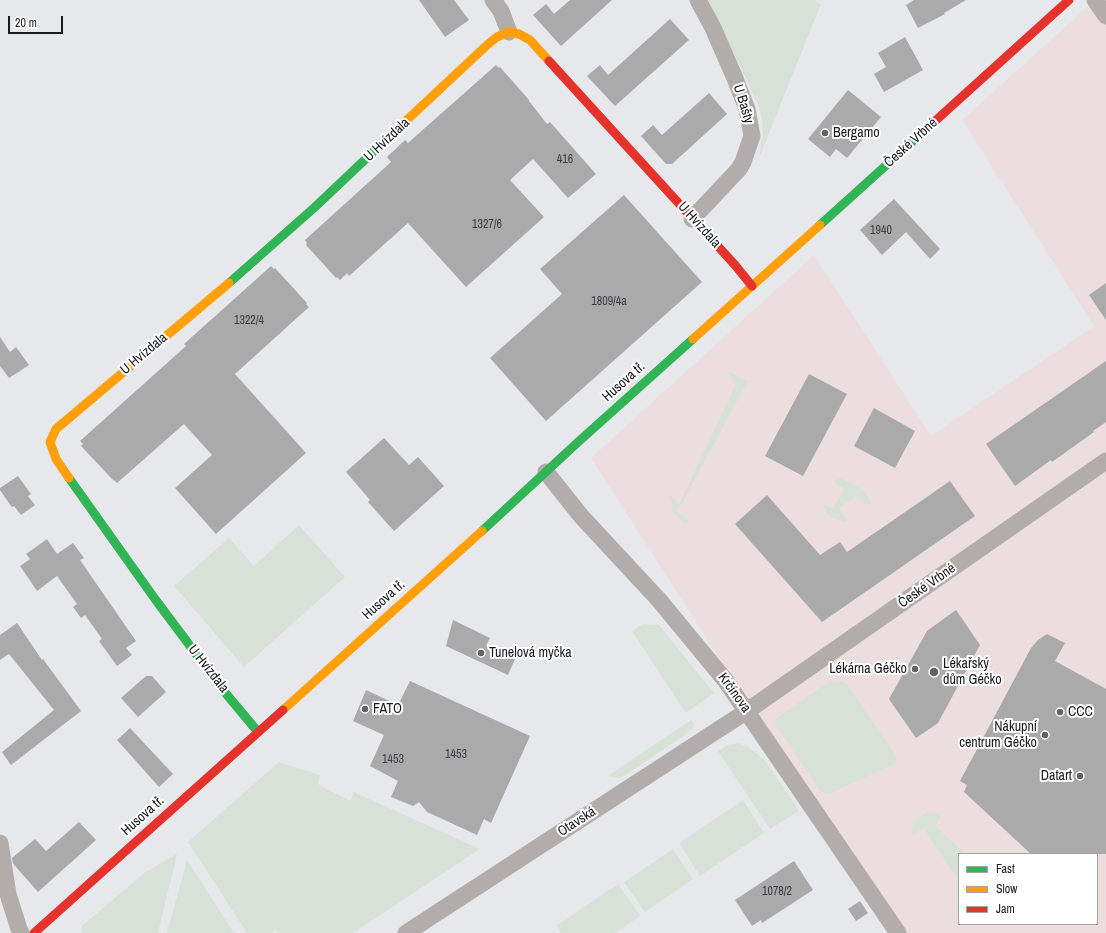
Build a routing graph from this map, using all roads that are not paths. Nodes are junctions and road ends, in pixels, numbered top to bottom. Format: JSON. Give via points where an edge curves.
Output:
{"nodes":[{"id":1,"x":493,"y":0,"type":"edge"},
{"id":2,"x":698,"y":0,"type":"edge"},
{"id":3,"x":1069,"y":0,"type":"edge"},
{"id":4,"x":1095,"y":0,"type":"edge"},
{"id":5,"x":1106,"y":16,"type":"edge"},
{"id":6,"x":509,"y":32,"type":"junction"},
{"id":7,"x":692,"y":219,"type":"junction"},
{"id":8,"x":752,"y":286,"type":"junction"},
{"id":9,"x":1106,"y":461,"type":"edge"},
{"id":10,"x":546,"y":472,"type":"junction"},
{"id":11,"x":747,"y":711,"type":"junction"},
{"id":12,"x":258,"y":732,"type":"junction"},
{"id":13,"x":0,"y":843,"type":"edge"},
{"id":14,"x":21,"y":933,"type":"edge"},
{"id":15,"x":34,"y":933,"type":"edge"},
{"id":16,"x":406,"y":933,"type":"edge"},
{"id":17,"x":898,"y":933,"type":"edge"}],
"edges":[{"from":1,"to":6,"type":"street","via":[[501,11]]},
{"from":2,"to":7,"type":"street","name":"U Bašty","via":[[734,76],[746,109],[752,136],[739,169]]},
{"from":3,"to":8,"type":"street","name":"České Vrbné"},
{"from":4,"to":5,"type":"street"},
{"from":6,"to":7,"type":"street","name":"U Hvízdala","via":[[520,34],[530,40]]},
{"from":6,"to":12,"type":"street","name":"U Hvízdala","via":[[487,45],[267,250],[56,429],[50,442],[56,459],[155,599]]},
{"from":7,"to":8,"type":"street","name":"U Hvízdala"},
{"from":8,"to":10,"type":"street","name":"Husova tř."},
{"from":9,"to":11,"type":"street","name":"České Vrbné"},
{"from":10,"to":11,"type":"street","name":"Krčínova","via":[[581,516],[666,608]]},
{"from":10,"to":12,"type":"street","name":"Husova tř."},
{"from":11,"to":16,"type":"street","name":"Otavská"},
{"from":11,"to":17,"type":"street","name":"Krčínova"},
{"from":12,"to":15,"type":"street","name":"Husova tř."},
{"from":13,"to":14,"type":"street","via":[[8,894]]}]}
